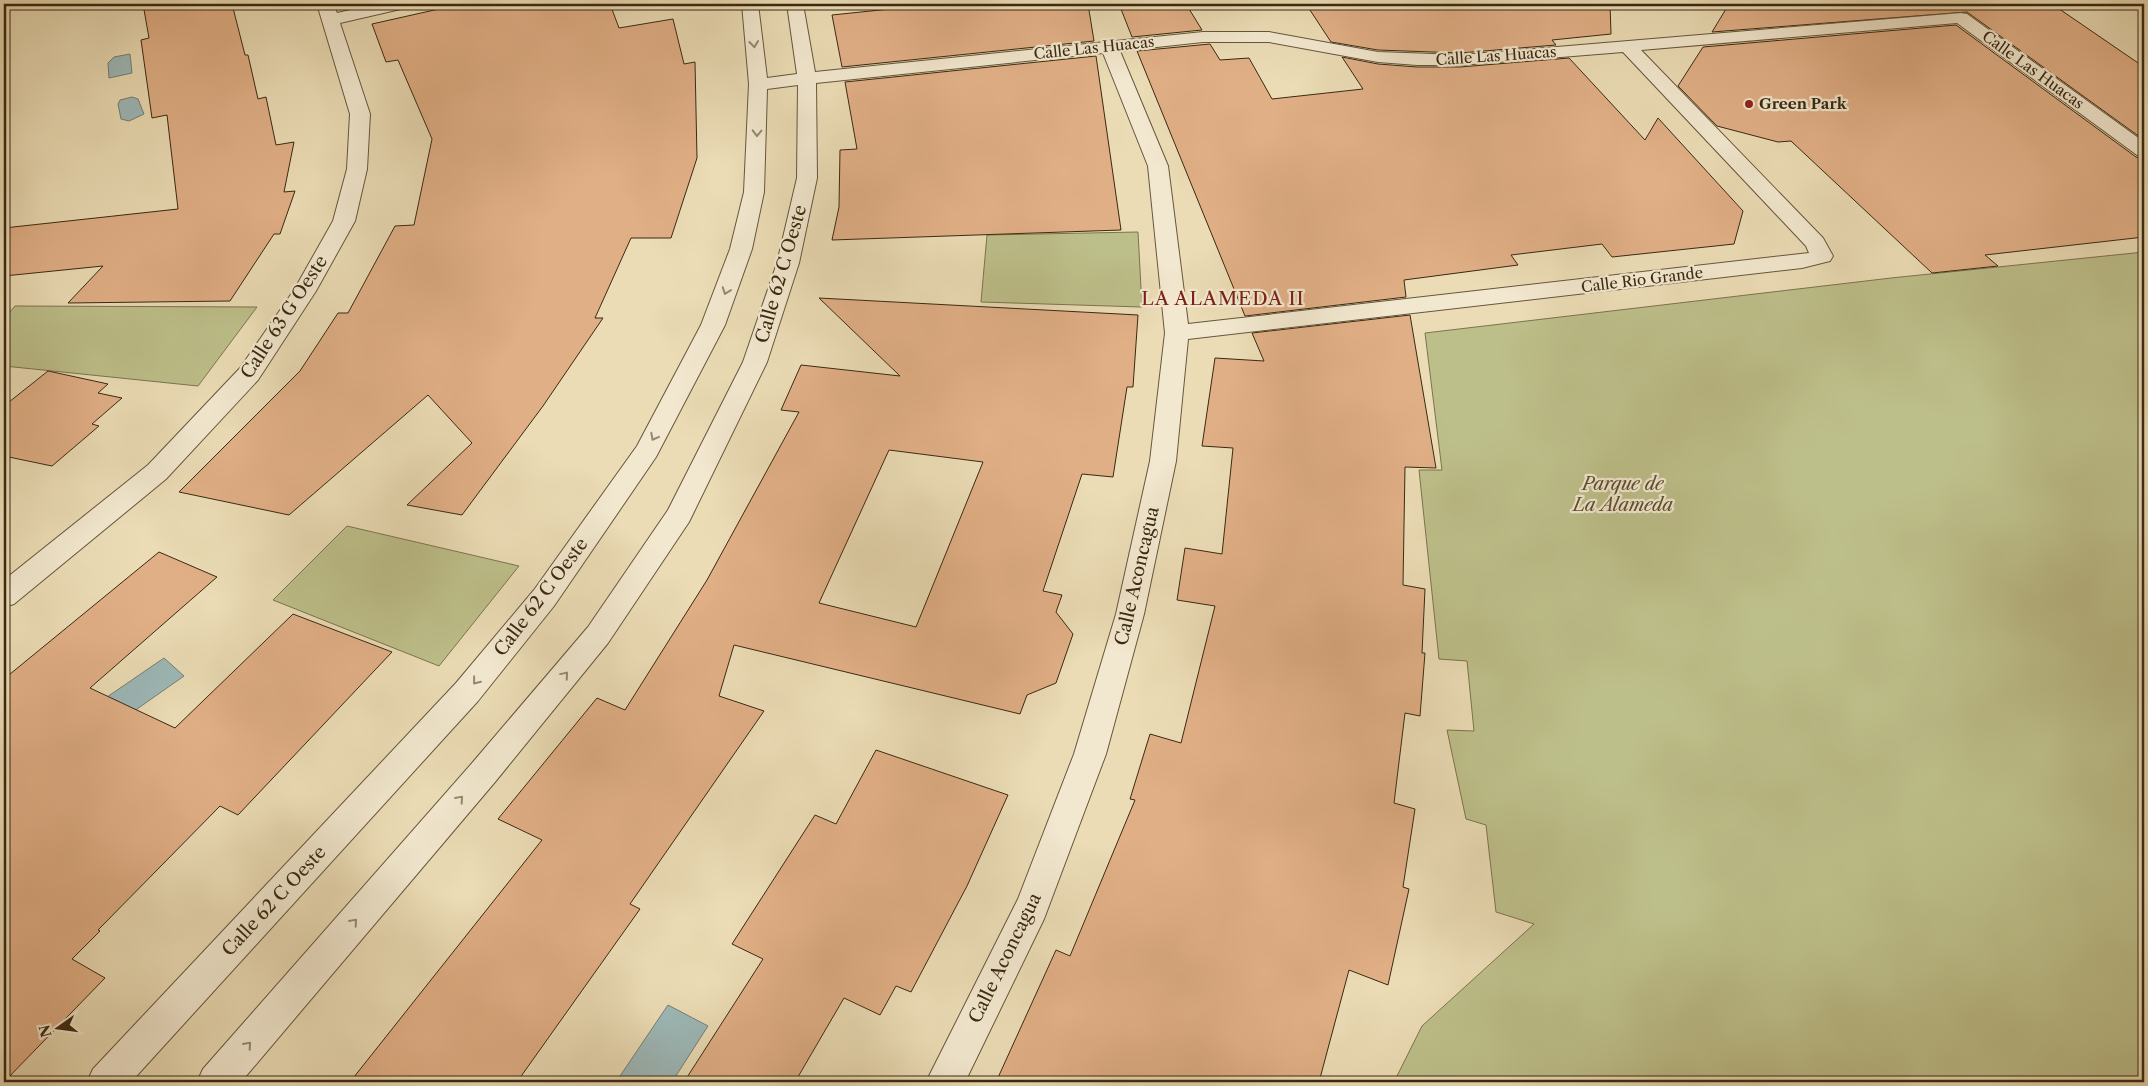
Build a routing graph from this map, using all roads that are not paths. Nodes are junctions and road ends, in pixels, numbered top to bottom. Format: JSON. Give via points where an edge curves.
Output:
{"nodes":[{"id":1,"x":400,"y":4,"type":"edge"},
{"id":2,"x":750,"y":4,"type":"edge"},
{"id":3,"x":795,"y":4,"type":"edge"},
{"id":4,"x":1942,"y":4,"type":"edge"},
{"id":5,"x":328,"y":12,"type":"edge"},
{"id":6,"x":1961,"y":18,"type":"junction"},
{"id":7,"x":1108,"y":47,"type":"junction"},
{"id":8,"x":1628,"y":47,"type":"junction"},
{"id":9,"x":807,"y":78,"type":"junction"},
{"id":10,"x":758,"y":84,"type":"junction"},
{"id":11,"x":2144,"y":151,"type":"edge"},
{"id":12,"x":1177,"y":333,"type":"junction"},
{"id":13,"x":4,"y":596,"type":"edge"},
{"id":14,"x":106,"y":1082,"type":"edge"},
{"id":15,"x":216,"y":1082,"type":"edge"},
{"id":16,"x":945,"y":1082,"type":"edge"}],
"edges":[{"from":1,"to":5,"type":"street"},
{"from":2,"to":10,"type":"street","name":"Calle 62 C Oeste","one_way":true},
{"from":3,"to":9,"type":"street","name":"Calle 62 C Oeste"},
{"from":4,"to":6,"type":"street"},
{"from":5,"to":13,"type":"street","name":"Calle 63 G Oeste","via":[[360,114],[357,169],[344,221],[305,291],[249,374],[156,472]]},
{"from":6,"to":8,"type":"street","name":"Calle Las Huacas"},
{"from":6,"to":11,"type":"street","name":"Calle Las Huacas"},
{"from":7,"to":8,"type":"street","name":"Calle Las Huacas","via":[[1203,36],[1269,36],[1378,57],[1443,60]]},
{"from":7,"to":9,"type":"street","name":"Calle Las Huacas"},
{"from":7,"to":12,"type":"street","name":"Calle Aconcagua","via":[[1158,166]]},
{"from":8,"to":12,"type":"street","name":"Calle Rio Grande","via":[[1815,243],[1822,256]]},
{"from":9,"to":10,"type":"street","name":"Calle Las Huacas"},
{"from":15,"to":9,"type":"street","name":"Calle 62 C Oeste","one_way":true,"via":[[477,780],[598,634],[679,515],[755,362],[788,264],[807,178]]},
{"from":10,"to":14,"type":"street","name":"Calle 62 C Oeste","one_way":true,"via":[[754,192],[741,249],[713,325],[647,450],[544,598],[467,692]]},
{"from":12,"to":16,"type":"street","name":"Calle Aconcagua","via":[[1162,461],[1130,614],[1090,754],[1032,907]]}]}
